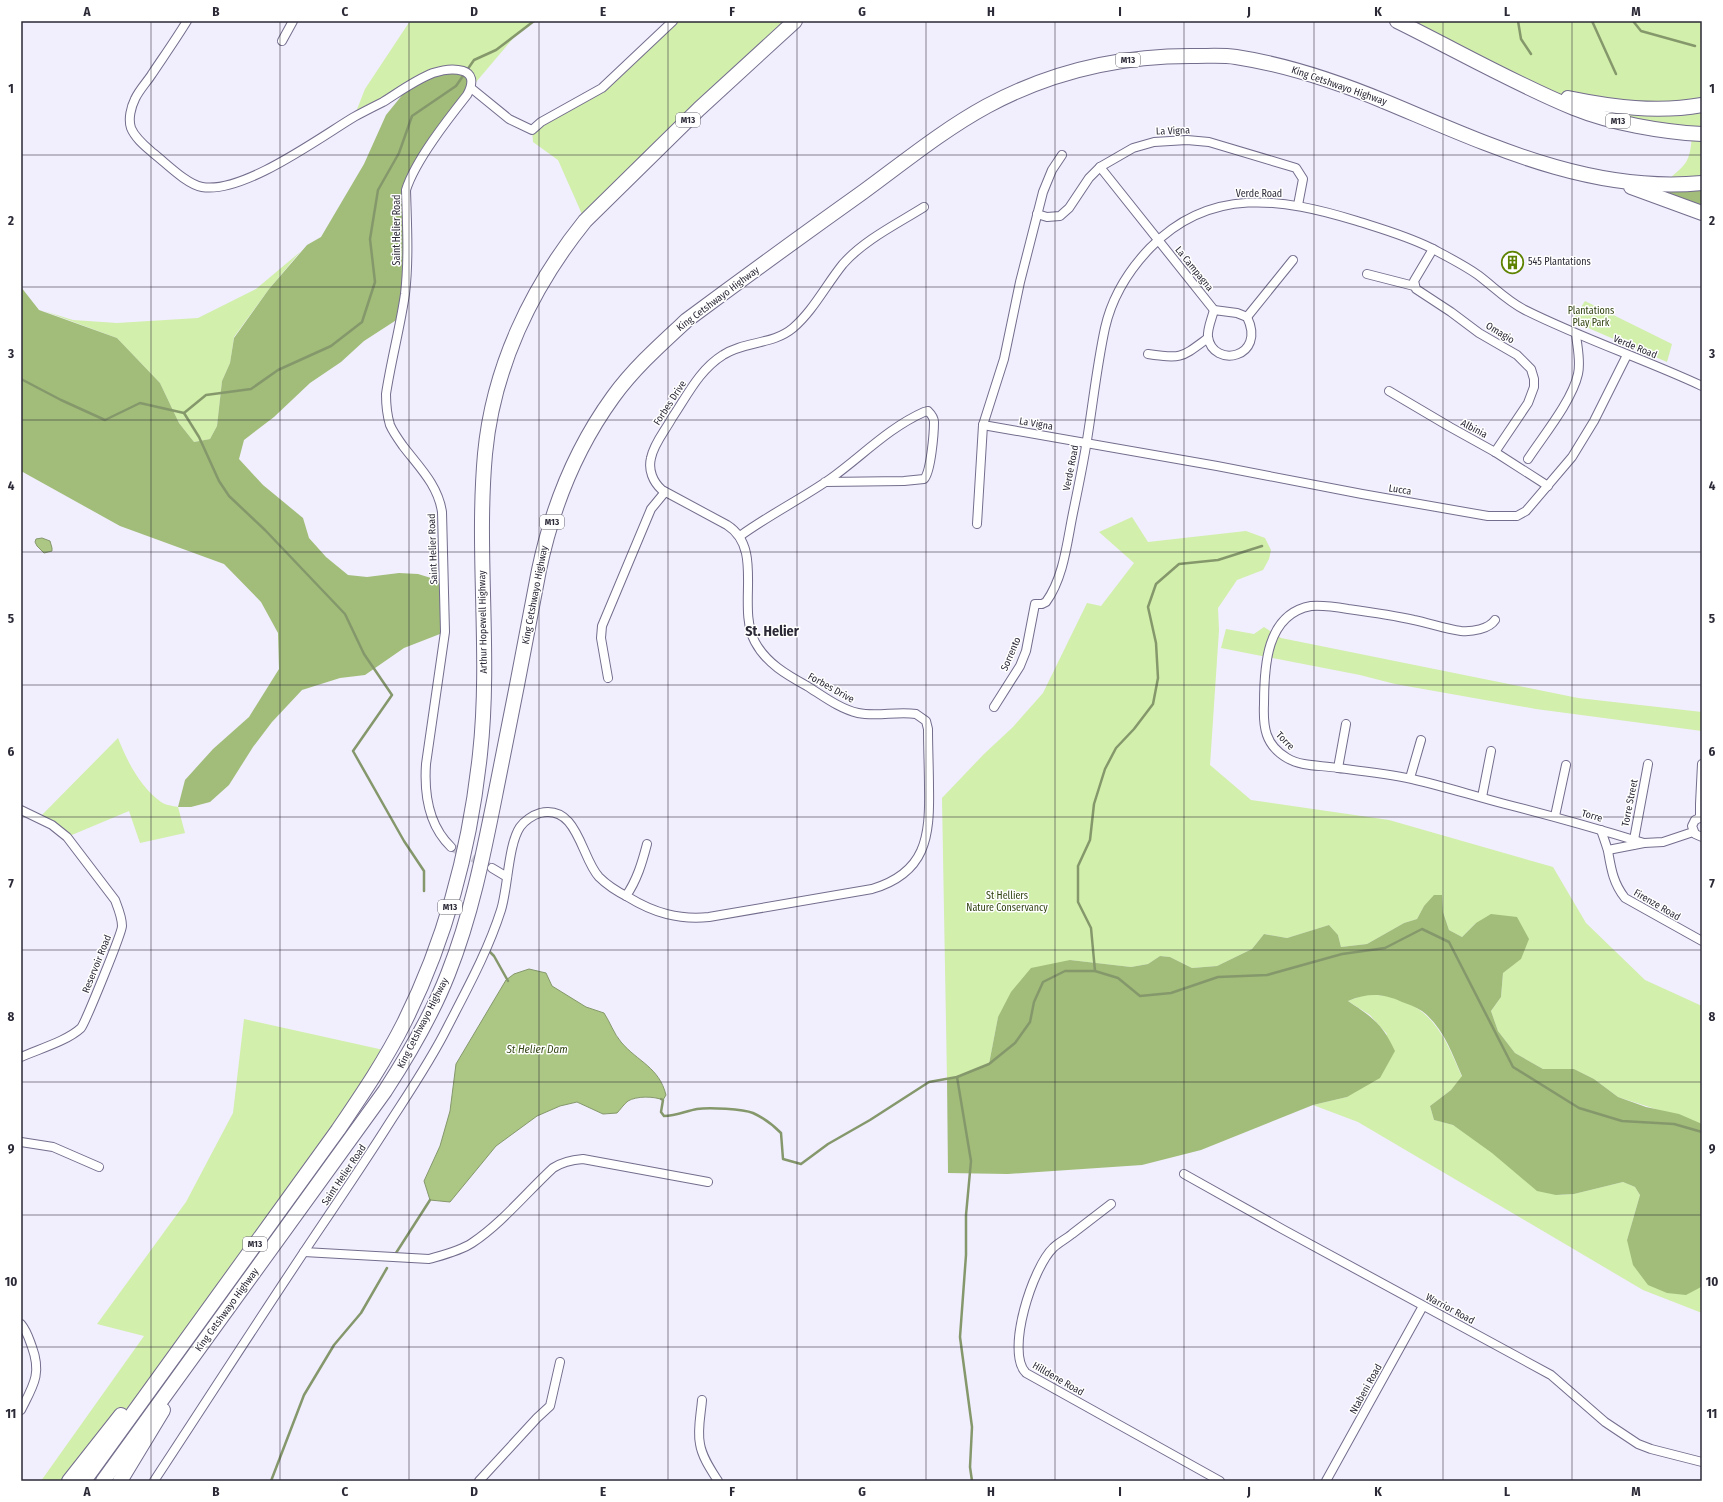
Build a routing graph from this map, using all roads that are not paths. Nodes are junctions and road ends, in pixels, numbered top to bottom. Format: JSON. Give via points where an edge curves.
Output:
{"nodes":[{"id":1,"x":187,"y":21,"type":"edge"},
{"id":2,"x":293,"y":21,"type":"edge"},
{"id":3,"x":673,"y":21,"type":"edge"},
{"id":4,"x":784,"y":21,"type":"edge"},
{"id":5,"x":794,"y":21,"type":"edge"},
{"id":6,"x":1397,"y":21,"type":"edge"},
{"id":7,"x":282,"y":41,"type":"dead end"},
{"id":8,"x":741,"y":70,"type":"junction"},
{"id":9,"x":471,"y":88,"type":"junction"},
{"id":10,"x":1547,"y":96,"type":"junction"},
{"id":11,"x":1702,"y":105,"type":"edge"},
{"id":12,"x":1702,"y":134,"type":"edge"},
{"id":13,"x":1062,"y":155,"type":"dead end"},
{"id":14,"x":1100,"y":167,"type":"junction"},
{"id":15,"x":1624,"y":183,"type":"junction"},
{"id":16,"x":1702,"y":183,"type":"edge"},
{"id":17,"x":1298,"y":205,"type":"junction"},
{"id":18,"x":924,"y":207,"type":"dead end"},
{"id":19,"x":1702,"y":213,"type":"edge"},
{"id":20,"x":1037,"y":214,"type":"junction"},
{"id":21,"x":1158,"y":240,"type":"junction"},
{"id":22,"x":1433,"y":249,"type":"junction"},
{"id":23,"x":1293,"y":260,"type":"dead end"},
{"id":24,"x":1367,"y":274,"type":"dead end"},
{"id":25,"x":1414,"y":286,"type":"junction"},
{"id":26,"x":1214,"y":310,"type":"junction"},
{"id":27,"x":1247,"y":317,"type":"junction"},
{"id":28,"x":1576,"y":334,"type":"junction"},
{"id":29,"x":1208,"y":338,"type":"junction"},
{"id":30,"x":1148,"y":354,"type":"dead end"},
{"id":31,"x":1627,"y":355,"type":"junction"},
{"id":32,"x":1702,"y":386,"type":"edge"},
{"id":33,"x":1389,"y":391,"type":"dead end"},
{"id":34,"x":983,"y":425,"type":"junction"},
{"id":35,"x":1087,"y":442,"type":"junction"},
{"id":36,"x":1495,"y":452,"type":"junction"},
{"id":37,"x":1528,"y":459,"type":"dead end"},
{"id":38,"x":825,"y":482,"type":"junction"},
{"id":39,"x":1548,"y":486,"type":"junction"},
{"id":40,"x":665,"y":492,"type":"junction"},
{"id":41,"x":977,"y":524,"type":"dead end"},
{"id":42,"x":740,"y":536,"type":"junction"},
{"id":43,"x":1035,"y":604,"type":"joint"},
{"id":44,"x":1495,"y":620,"type":"dead end"},
{"id":45,"x":608,"y":678,"type":"dead end"},
{"id":46,"x":994,"y":707,"type":"dead end"},
{"id":47,"x":1346,"y":724,"type":"dead end"},
{"id":48,"x":1421,"y":740,"type":"dead end"},
{"id":49,"x":1491,"y":751,"type":"dead end"},
{"id":50,"x":480,"y":754,"type":"joint"},
{"id":51,"x":1648,"y":764,"type":"dead end"},
{"id":52,"x":1566,"y":765,"type":"dead end"},
{"id":53,"x":1702,"y":765,"type":"edge"},
{"id":54,"x":1338,"y":768,"type":"junction"},
{"id":55,"x":1410,"y":778,"type":"junction"},
{"id":56,"x":1482,"y":797,"type":"junction"},
{"id":57,"x":21,"y":810,"type":"edge"},
{"id":58,"x":1555,"y":816,"type":"junction"},
{"id":59,"x":1701,"y":817,"type":"edge"},
{"id":60,"x":1601,"y":830,"type":"junction"},
{"id":61,"x":1693,"y":832,"type":"junction"},
{"id":62,"x":1702,"y":837,"type":"edge"},
{"id":63,"x":1633,"y":843,"type":"junction"},
{"id":64,"x":647,"y":844,"type":"dead end"},
{"id":65,"x":450,"y":847,"type":"tunnel mouth"},
{"id":66,"x":1608,"y":850,"type":"junction"},
{"id":67,"x":492,"y":868,"type":"tunnel mouth"},
{"id":68,"x":507,"y":877,"type":"junction"},
{"id":69,"x":626,"y":896,"type":"junction"},
{"id":70,"x":1702,"y":941,"type":"edge"},
{"id":71,"x":21,"y":1057,"type":"edge"},
{"id":72,"x":21,"y":1142,"type":"edge"},
{"id":73,"x":99,"y":1167,"type":"dead end"},
{"id":74,"x":1184,"y":1174,"type":"dead end"},
{"id":75,"x":708,"y":1182,"type":"dead end"},
{"id":76,"x":1111,"y":1204,"type":"dead end"},
{"id":77,"x":304,"y":1252,"type":"junction"},
{"id":78,"x":1423,"y":1306,"type":"junction"},
{"id":79,"x":21,"y":1324,"type":"edge"},
{"id":80,"x":196,"y":1352,"type":"junction"},
{"id":81,"x":173,"y":1358,"type":"junction"},
{"id":82,"x":560,"y":1362,"type":"dead end"},
{"id":83,"x":702,"y":1400,"type":"dead end"},
{"id":84,"x":21,"y":1410,"type":"edge"},
{"id":85,"x":1702,"y":1462,"type":"edge"},
{"id":86,"x":69,"y":1481,"type":"edge"},
{"id":87,"x":84,"y":1481,"type":"edge"},
{"id":88,"x":103,"y":1481,"type":"edge"},
{"id":89,"x":120,"y":1481,"type":"edge"},
{"id":90,"x":154,"y":1481,"type":"edge"},
{"id":91,"x":479,"y":1481,"type":"edge"},
{"id":92,"x":718,"y":1481,"type":"edge"},
{"id":93,"x":1220,"y":1481,"type":"edge"},
{"id":94,"x":1326,"y":1481,"type":"edge"}],
"edges":[{"from":1,"to":9,"type":"street","via":[[137,95],[130,121],[133,132],[141,142],[198,186],[227,185],[271,168],[354,117],[441,70],[457,69],[468,73]]},
{"from":2,"to":7,"type":"street"},
{"from":3,"to":9,"type":"street","via":[[602,88],[541,122],[532,130],[509,119]]},
{"from":4,"to":8,"type":"highway"},
{"from":5,"to":8,"type":"highway","number":"M13"},
{"from":6,"to":10,"type":"highway","number":"M13"},
{"from":8,"to":50,"type":"highway","name":"Arthur Hopewell Highway","number":"M13","via":[[598,206],[570,239],[548,272],[514,337],[500,377],[486,445],[483,491],[484,695]]},
{"from":9,"to":65,"type":"street","name":"Saint Helier Road","via":[[423,157],[406,190],[406,283],[386,394],[390,425],[433,484],[442,512],[444,632],[425,783],[433,821]]},
{"from":10,"to":11,"type":"highway","via":[[1627,108]]},
{"from":10,"to":12,"type":"highway","number":"M13","via":[[1575,108],[1631,124]]},
{"from":13,"to":20,"type":"street","via":[[1047,180]]},
{"from":14,"to":17,"type":"street","name":"La Vigna","via":[[1143,144],[1187,140],[1209,142],[1296,168],[1304,179]]},
{"from":14,"to":20,"type":"street","name":"La Vigna","via":[[1060,216]]},
{"from":14,"to":21,"type":"street","name":"La Campagna"},
{"from":15,"to":16,"type":"highway","name":"King Cetshwayo Highway","number":"M13"},
{"from":15,"to":19,"type":"highway"},
{"from":15,"to":80,"type":"highway","name":"King Cetshwayo Highway","number":"M13","via":[[1544,165],[1357,90],[1283,67],[1223,56],[1135,58],[1049,79],[986,107],[939,136],[687,318],[649,355],[613,396],[588,435],[560,497],[546,536],[479,877],[448,975],[432,1009],[412,1049],[386,1091]]},
{"from":17,"to":21,"type":"street","name":"Verde Road","via":[[1267,202],[1222,206],[1184,220]]},
{"from":17,"to":22,"type":"street","name":"Verde Road","via":[[1408,237]]},
{"from":18,"to":40,"type":"street","name":"Forbes Drive","via":[[850,257],[799,322],[787,332],[770,340],[736,348],[709,366],[689,391],[651,458],[650,470],[655,483]]},
{"from":20,"to":34,"type":"street","via":[[1004,359]]},
{"from":21,"to":26,"type":"street","name":"La Campagna"},
{"from":21,"to":35,"type":"street","name":"Verde Road","via":[[1136,262],[1117,292],[1105,327]]},
{"from":22,"to":25,"type":"street","via":[[1414,281]]},
{"from":22,"to":28,"type":"street","name":"Verde Road","via":[[1477,275],[1522,309]]},
{"from":23,"to":27,"type":"street"},
{"from":24,"to":25,"type":"street"},
{"from":25,"to":36,"type":"street","name":"Omagio","via":[[1419,292],[1521,358],[1531,369],[1534,387],[1528,403]]},
{"from":26,"to":27,"type":"street"},
{"from":26,"to":29,"type":"street"},
{"from":27,"to":29,"type":"street","via":[[1252,337],[1248,346],[1239,353],[1230,356],[1219,353]]},
{"from":28,"to":31,"type":"street","name":"Verde Road"},
{"from":28,"to":37,"type":"street","via":[[1579,364],[1576,382],[1561,410]]},
{"from":29,"to":30,"type":"street","via":[[1180,357]]},
{"from":31,"to":32,"type":"street","name":"Verde Road"},
{"from":31,"to":39,"type":"street","name":"Lucca","via":[[1572,458]]},
{"from":33,"to":36,"type":"street","name":"Albinia"},
{"from":34,"to":35,"type":"street","name":"La Vigna"},
{"from":34,"to":41,"type":"street"},
{"from":35,"to":39,"type":"street","name":"Lucca","via":[[1488,516],[1512,517],[1521,514]]},
{"from":35,"to":43,"type":"street","name":"Verde Road","via":[[1061,570],[1046,602]]},
{"from":36,"to":39,"type":"street","name":"Albinia"},
{"from":38,"to":38,"type":"street","via":[[901,424],[924,412],[928,411],[932,415],[934,422],[930,461],[928,474],[924,479]]},
{"from":38,"to":42,"type":"street"},
{"from":40,"to":42,"type":"street","name":"Forbes Drive","via":[[727,525]]},
{"from":40,"to":45,"type":"street","via":[[651,509],[602,626],[601,638]]},
{"from":42,"to":69,"type":"street","name":"Forbes Drive","via":[[747,555],[747,605],[751,630],[755,642],[771,662],[828,700],[850,711],[869,714],[916,714],[926,721],[929,809],[926,839],[914,862],[902,874],[879,887],[862,891],[699,918],[662,914]]},
{"from":43,"to":46,"type":"street","name":"Sorrento","via":[[1026,651],[1020,666]]},
{"from":44,"to":54,"type":"street","name":"Torre","via":[[1481,628],[1461,631],[1389,615],[1328,606],[1304,608],[1284,620],[1272,636],[1267,661],[1264,703],[1266,733],[1272,744],[1289,759],[1303,764]]},
{"from":47,"to":54,"type":"street"},
{"from":48,"to":55,"type":"street"},
{"from":49,"to":56,"type":"street"},
{"from":50,"to":81,"type":"highway","name":"King Cetshwayo Highway","number":"M13","via":[[459,878],[443,932],[404,1024],[338,1130]]},
{"from":51,"to":63,"type":"street","name":"Torre Street"},
{"from":52,"to":58,"type":"street"},
{"from":53,"to":59,"type":"street"},
{"from":54,"to":55,"type":"street","name":"Torre"},
{"from":55,"to":56,"type":"street","name":"Torre"},
{"from":56,"to":58,"type":"street","name":"Torre"},
{"from":57,"to":71,"type":"street","name":"Reservoir Road","via":[[52,825],[68,837],[115,900],[122,926],[83,1026],[70,1035]]},
{"from":58,"to":60,"type":"street","name":"Torre"},
{"from":59,"to":61,"type":"street","via":[[1693,823]]},
{"from":60,"to":63,"type":"street","name":"Torre"},
{"from":60,"to":66,"type":"street","name":"Firenze Road"},
{"from":61,"to":62,"type":"street"},
{"from":61,"to":63,"type":"street","via":[[1669,841]]},
{"from":63,"to":66,"type":"street"},
{"from":64,"to":69,"type":"street","via":[[635,883]]},
{"from":66,"to":70,"type":"street","name":"Firenze Road","via":[[1609,865],[1616,886],[1625,898]]},
{"from":67,"to":68,"type":"street"},
{"from":68,"to":69,"type":"street","name":"Forbes Drive","via":[[520,827],[538,814],[550,813],[561,816],[574,827],[594,871]]},
{"from":68,"to":77,"type":"street","name":"Saint Helier Road","via":[[502,906],[491,941],[444,1034],[409,1093]]},
{"from":72,"to":73,"type":"street","via":[[53,1147]]},
{"from":74,"to":78,"type":"street","name":"Warrior Road"},
{"from":75,"to":77,"type":"street","via":[[583,1159],[573,1160],[553,1168],[511,1210],[471,1244],[441,1256],[429,1259]]},
{"from":76,"to":93,"type":"street","name":"Hilldene Road","via":[[1052,1248],[1040,1267],[1030,1290],[1018,1339],[1020,1365],[1026,1373]]},
{"from":77,"to":90,"type":"street","name":"Saint Helier Road"},
{"from":78,"to":85,"type":"street","name":"Warrior Road","via":[[1551,1375],[1605,1422],[1638,1444]]},
{"from":78,"to":94,"type":"street","name":"Ntabeni Road"},
{"from":79,"to":84,"type":"street","via":[[29,1336],[37,1370],[35,1381]]},
{"from":80,"to":88,"type":"highway","name":"King Cetshwayo Highway","number":"M13"},
{"from":80,"to":89,"type":"highway"},
{"from":81,"to":86,"type":"highway","via":[[136,1396]]},
{"from":81,"to":87,"type":"highway","name":"King Cetshwayo Highway","number":"M13"},
{"from":82,"to":91,"type":"street","via":[[550,1406]]},
{"from":83,"to":92,"type":"street","via":[[700,1444]]}]}
